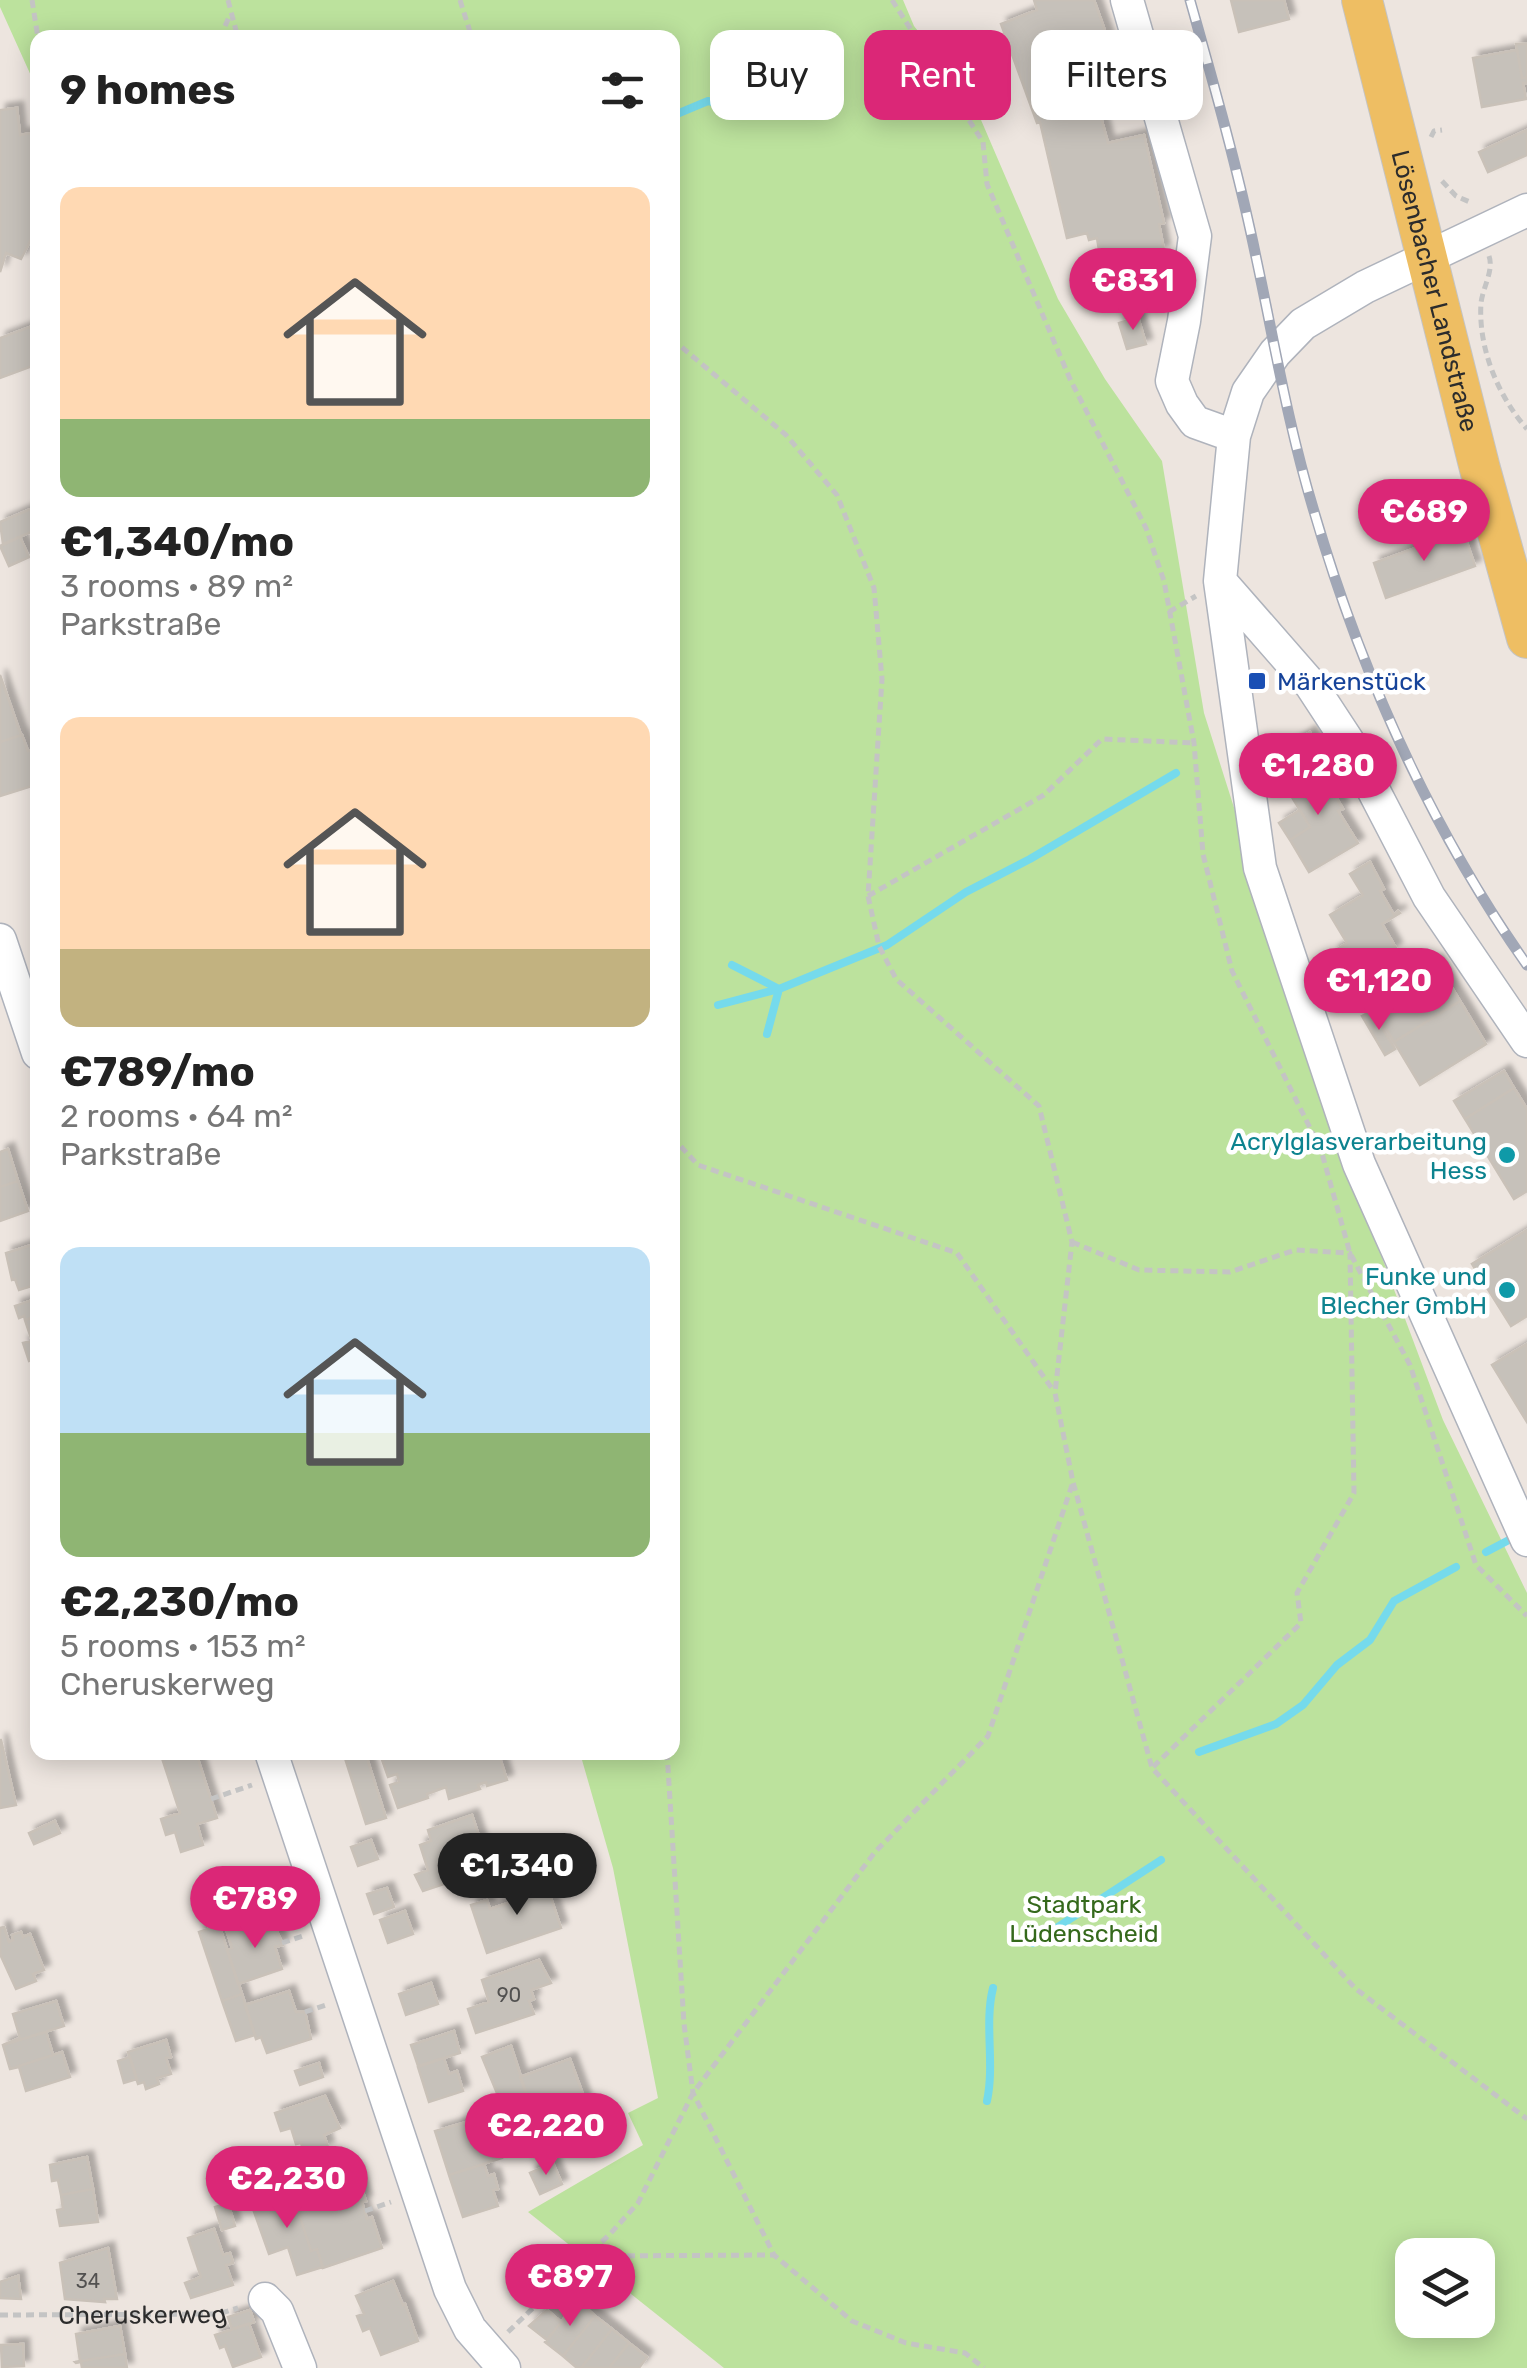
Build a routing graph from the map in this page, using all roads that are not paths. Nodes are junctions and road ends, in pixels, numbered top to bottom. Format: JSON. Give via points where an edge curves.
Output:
{"nodes":[{"id":1,"x":1128,"y":0,"type":"edge"},
{"id":2,"x":1362,"y":0,"type":"edge"},
{"id":3,"x":1527,"y":210,"type":"edge"},
{"id":4,"x":1427,"y":255,"type":"junction"},
{"id":5,"x":1234,"y":436,"type":"junction"},
{"id":6,"x":1220,"y":581,"type":"junction"},
{"id":7,"x":1527,"y":638,"type":"edge"},
{"id":8,"x":0,"y":940,"type":"edge"},
{"id":9,"x":30,"y":1028,"type":"edge"},
{"id":10,"x":1527,"y":1041,"type":"edge"},
{"id":11,"x":1527,"y":1540,"type":"edge"},
{"id":12,"x":274,"y":1764,"type":"edge"},
{"id":13,"x":265,"y":2298,"type":"road end"},
{"id":14,"x":496,"y":2360,"type":"edge"},
{"id":15,"x":300,"y":2368,"type":"edge"}],
"edges":[{"from":1,"to":5,"type":"street","via":[[1196,236],[1172,380],[1195,422]]},
{"from":2,"to":4,"type":"main road","name":"Lösenbacher Landstraße"},
{"from":3,"to":4,"type":"street"},
{"from":4,"to":5,"type":"street","via":[[1303,324],[1248,392]]},
{"from":4,"to":7,"type":"main road","name":"Lösenbacher Landstraße"},
{"from":5,"to":6,"type":"street"},
{"from":6,"to":10,"type":"street","via":[[1311,685],[1429,897]]},
{"from":6,"to":11,"type":"street","via":[[1260,868],[1360,1164]]},
{"from":8,"to":9,"type":"street"},
{"from":12,"to":14,"type":"street","via":[[450,2290]]},
{"from":13,"to":15,"type":"street"}]}
